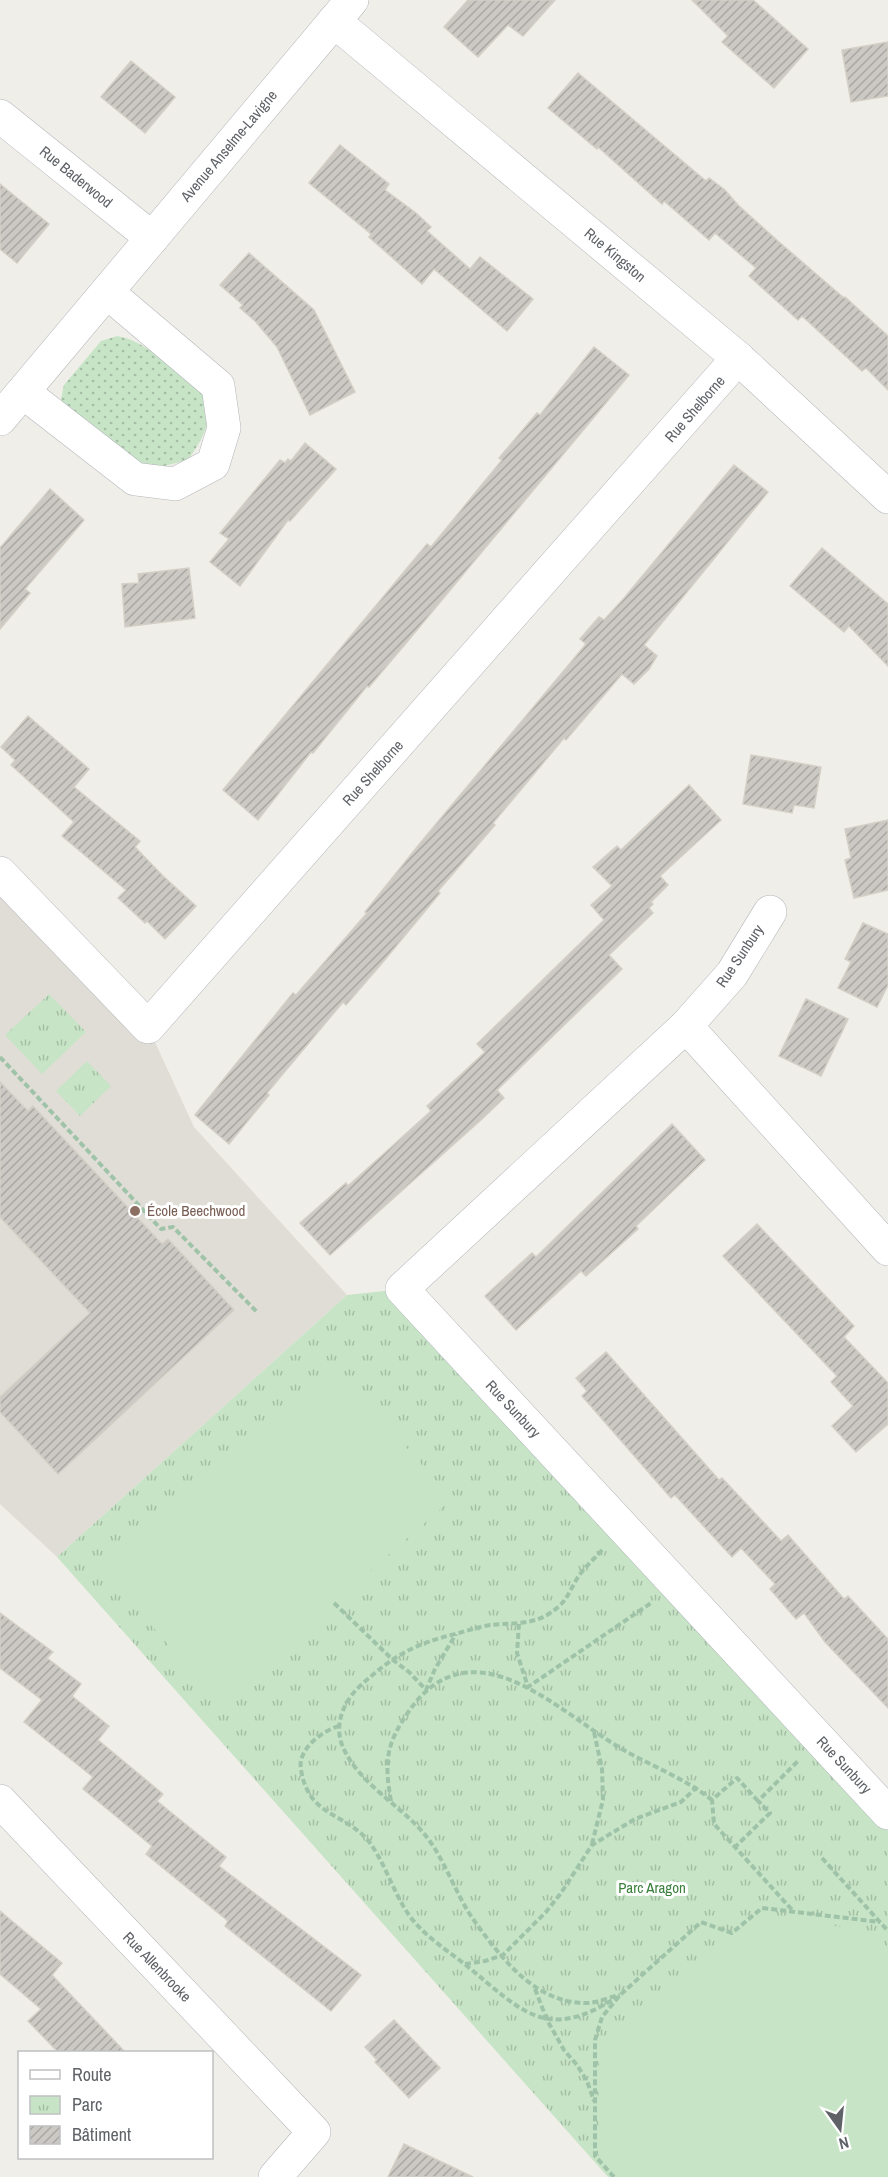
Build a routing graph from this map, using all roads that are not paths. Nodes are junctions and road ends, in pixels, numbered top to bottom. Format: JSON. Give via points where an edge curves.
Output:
{"nodes":[{"id":1,"x":343,"y":11,"type":"edge"},
{"id":2,"x":0,"y":116,"type":"edge"},
{"id":3,"x":152,"y":238,"type":"junction"},
{"id":4,"x":106,"y":292,"type":"junction"},
{"id":5,"x":738,"y":358,"type":"junction"},
{"id":6,"x":23,"y":392,"type":"junction"},
{"id":7,"x":0,"y":419,"type":"edge"},
{"id":8,"x":888,"y":497,"type":"edge"},
{"id":9,"x":0,"y":873,"type":"edge"},
{"id":10,"x":770,"y":912,"type":"dead end"},
{"id":11,"x":686,"y":1026,"type":"junction"},
{"id":12,"x":888,"y":1249,"type":"edge"},
{"id":13,"x":0,"y":1801,"type":"edge"},
{"id":14,"x":888,"y":1813,"type":"edge"},
{"id":15,"x":275,"y":2177,"type":"edge"}],
"edges":[{"from":1,"to":3,"type":"street","name":"Avenue Anselme-Lavigne"},
{"from":1,"to":5,"type":"street","name":"Rue Kingston"},
{"from":2,"to":3,"type":"street","name":"Rue Baderwood"},
{"from":3,"to":4,"type":"street","name":"Avenue Anselme-Lavigne"},
{"from":4,"to":6,"type":"street","name":"Avenue Anselme-Lavigne"},
{"from":4,"to":6,"type":"street","via":[[218,386],[224,428],[213,464],[175,484],[135,479]]},
{"from":5,"to":8,"type":"street","name":"Rue Kingston"},
{"from":5,"to":9,"type":"street","name":"Rue Shelborne","via":[[148,1027]]},
{"from":6,"to":7,"type":"street","name":"Avenue Anselme-Lavigne"},
{"from":10,"to":11,"type":"street","name":"Rue Sunbury","via":[[732,974]]},
{"from":11,"to":12,"type":"street"},
{"from":11,"to":14,"type":"street","name":"Rue Sunbury","via":[[402,1289]]},
{"from":13,"to":15,"type":"street","name":"Rue Allenbrooke","via":[[314,2132]]}]}
